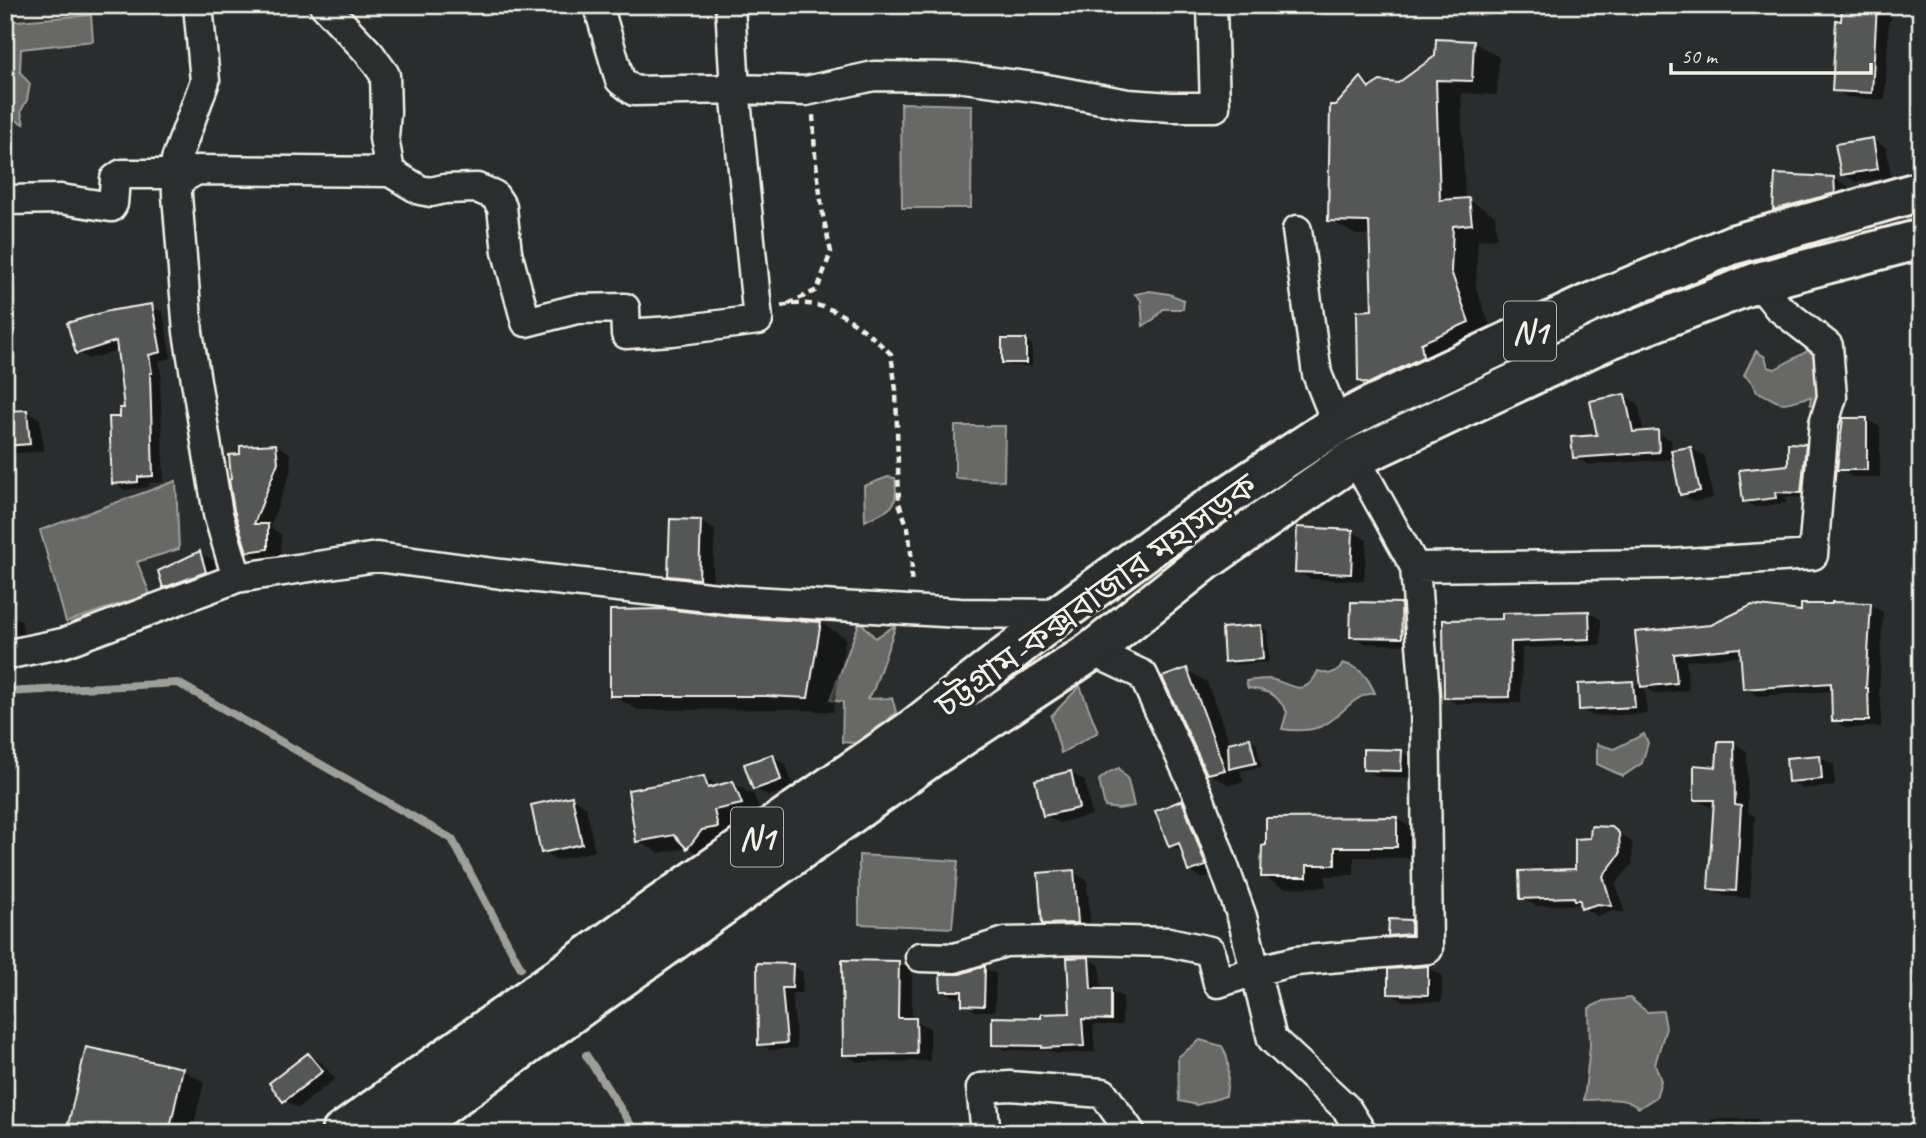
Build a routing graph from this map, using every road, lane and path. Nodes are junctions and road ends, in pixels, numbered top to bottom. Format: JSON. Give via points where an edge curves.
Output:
{"nodes":[{"id":1,"x":198,"y":5,"type":"edge"},
{"id":2,"x":324,"y":5,"type":"edge"},
{"id":3,"x":598,"y":5,"type":"edge"},
{"id":4,"x":730,"y":5,"type":"edge"},
{"id":5,"x":1212,"y":5,"type":"edge"},
{"id":6,"x":735,"y":89,"type":"junction"},
{"id":7,"x":806,"y":92,"type":"junction"},
{"id":8,"x":390,"y":172,"type":"junction"},
{"id":9,"x":176,"y":178,"type":"junction"},
{"id":10,"x":1921,"y":191,"type":"edge"},
{"id":11,"x":5,"y":200,"type":"edge"},
{"id":12,"x":1297,"y":230,"type":"dead end"},
{"id":13,"x":1921,"y":239,"type":"edge"},
{"id":14,"x":1758,"y":282,"type":"junction"},
{"id":15,"x":788,"y":305,"type":"junction"},
{"id":16,"x":757,"y":313,"type":"junction"},
{"id":17,"x":1337,"y":424,"type":"junction"},
{"id":18,"x":1355,"y":457,"type":"junction"},
{"id":19,"x":1415,"y":567,"type":"junction"},
{"id":20,"x":237,"y":578,"type":"junction"},
{"id":21,"x":911,"y":585,"type":"dead end"},
{"id":22,"x":1060,"y":614,"type":"junction"},
{"id":23,"x":1092,"y":651,"type":"junction"},
{"id":24,"x":5,"y":655,"type":"edge"},
{"id":25,"x":920,"y":957,"type":"dead end"},
{"id":26,"x":1255,"y":971,"type":"junction"},
{"id":27,"x":341,"y":1133,"type":"edge"},
{"id":28,"x":404,"y":1133,"type":"edge"},
{"id":29,"x":986,"y":1133,"type":"edge"},
{"id":30,"x":1131,"y":1133,"type":"edge"},
{"id":31,"x":1362,"y":1133,"type":"edge"}],
"edges":[{"from":1,"to":9,"type":"street","via":[[205,81],[176,160]]},
{"from":2,"to":8,"type":"street","via":[[385,75],[384,138]]},
{"from":3,"to":6,"type":"street","via":[[620,80],[634,91]]},
{"from":4,"to":6,"type":"street"},
{"from":5,"to":7,"type":"street","via":[[1215,107],[1128,104],[957,77],[874,76]]},
{"from":6,"to":7,"type":"street"},
{"from":6,"to":16,"type":"street"},
{"from":7,"to":15,"type":"path","via":[[813,103],[815,155],[831,252],[817,290]]},
{"from":8,"to":9,"type":"street","via":[[197,170]]},
{"from":8,"to":16,"type":"street","via":[[419,190],[477,188],[494,195],[502,207],[507,252],[526,322],[577,309],[625,308],[626,334],[758,320]]},
{"from":9,"to":11,"type":"street","via":[[122,174],[115,180],[111,207],[61,199]]},
{"from":9,"to":20,"type":"street","via":[[190,345],[218,514]]},
{"from":10,"to":17,"type":"highway","name":"চট্টগ্রাম-কক্সবাজার মহাসড়ক","number":"N1","via":[[1720,250],[1588,304]]},
{"from":12,"to":17,"type":"street","via":[[1317,374]]},
{"from":13,"to":14,"type":"highway","name":"চট্টগ্রাম-কক্সবাজার মহাসড়ক","number":"N1"},
{"from":14,"to":18,"type":"highway","name":"চট্টগ্রাম-কক্সবাজার মহাসড়ক","number":"N1","via":[[1607,340]]},
{"from":14,"to":19,"type":"street","via":[[1778,307],[1828,346],[1832,397],[1824,423],[1813,555],[1670,564]]},
{"from":15,"to":16,"type":"path"},
{"from":15,"to":21,"type":"path","via":[[826,306],[863,328],[891,354],[899,503],[908,528]]},
{"from":17,"to":22,"type":"highway","name":"চট্টগ্রাম-কক্সবাজার মহাসড়ক","number":"N1","via":[[1168,535]]},
{"from":18,"to":19,"type":"street"},
{"from":18,"to":23,"type":"highway","name":"চট্টগ্রাম-কক্সবাজার মহাসড়ক","number":"N1","via":[[1204,562]]},
{"from":19,"to":26,"type":"street","via":[[1425,695],[1428,949],[1296,961]]},
{"from":20,"to":22,"type":"street","via":[[377,556],[735,600]]},
{"from":20,"to":24,"type":"street","via":[[63,643]]},
{"from":22,"to":27,"type":"highway","name":"চট্টগ্রাম-কক্সবাজার মহাসড়ক","number":"N1","via":[[914,728]]},
{"from":23,"to":26,"type":"street","via":[[1143,675],[1199,796],[1242,917]]},
{"from":23,"to":28,"type":"highway","name":"চট্টগ্রাম-কক্সবাজার মহাসড়ক","number":"N1","via":[[931,757]]},
{"from":25,"to":26,"type":"street","via":[[955,958],[1005,942],[1169,942],[1209,951],[1218,983]]},
{"from":26,"to":31,"type":"street","via":[[1272,1039],[1346,1108]]},
{"from":29,"to":30,"type":"street","via":[[981,1088],[1010,1086],[1102,1093]]}]}
